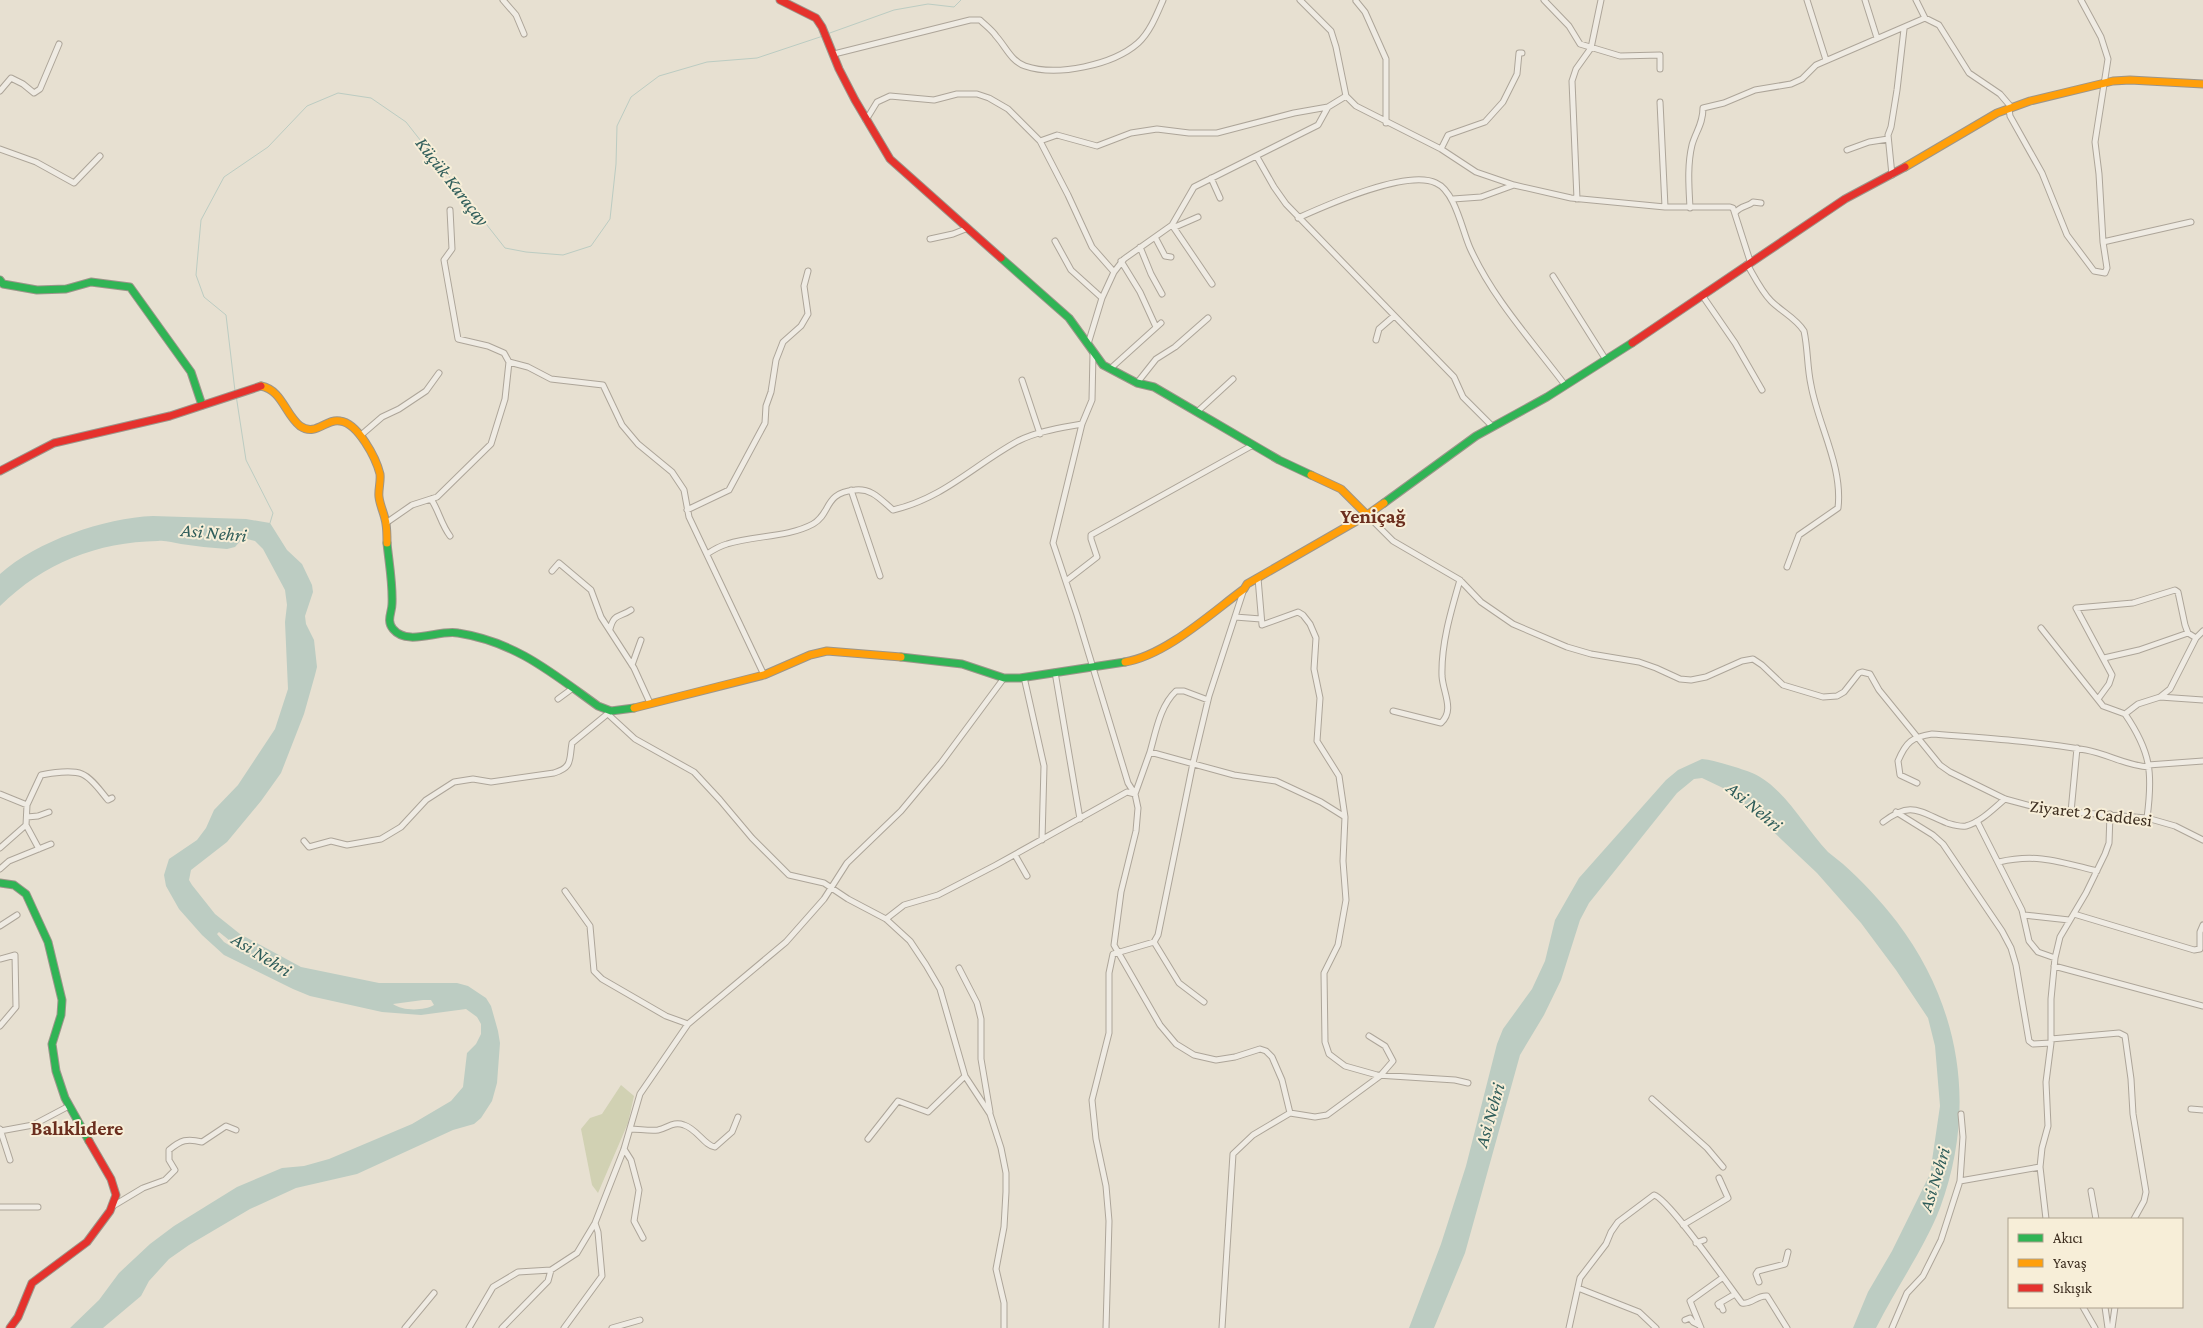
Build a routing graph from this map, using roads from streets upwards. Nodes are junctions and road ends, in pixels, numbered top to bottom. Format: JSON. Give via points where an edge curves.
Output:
{"nodes":[{"id":1,"x":502,"y":0,"type":"edge"},
{"id":2,"x":780,"y":0,"type":"edge"},
{"id":3,"x":1164,"y":0,"type":"edge"},
{"id":4,"x":1300,"y":0,"type":"edge"},
{"id":5,"x":1356,"y":0,"type":"edge"},
{"id":6,"x":1544,"y":0,"type":"edge"},
{"id":7,"x":1602,"y":0,"type":"edge"},
{"id":8,"x":1807,"y":0,"type":"edge"},
{"id":9,"x":1865,"y":0,"type":"edge"},
{"id":10,"x":1916,"y":0,"type":"edge"},
{"id":11,"x":2081,"y":0,"type":"edge"},
{"id":12,"x":1926,"y":18,"type":"junction"},
{"id":13,"x":1904,"y":29,"type":"junction"},
{"id":14,"x":524,"y":34,"type":"dead end"},
{"id":15,"x":1877,"y":38,"type":"junction"},
{"id":16,"x":59,"y":44,"type":"dead end"},
{"id":17,"x":1591,"y":48,"type":"junction"},
{"id":18,"x":1522,"y":53,"type":"dead end"},
{"id":19,"x":834,"y":54,"type":"junction"},
{"id":20,"x":1826,"y":60,"type":"junction"},
{"id":21,"x":1660,"y":69,"type":"dead end"},
{"id":22,"x":2105,"y":83,"type":"junction"},
{"id":23,"x":2203,"y":84,"type":"edge"},
{"id":24,"x":0,"y":91,"type":"edge"},
{"id":25,"x":1346,"y":96,"type":"junction"},
{"id":26,"x":1660,"y":102,"type":"dead end"},
{"id":27,"x":1328,"y":107,"type":"junction"},
{"id":28,"x":2010,"y":108,"type":"junction"},
{"id":29,"x":865,"y":120,"type":"junction"},
{"id":30,"x":1386,"y":123,"type":"junction"},
{"id":31,"x":1888,"y":139,"type":"junction"},
{"id":32,"x":1040,"y":141,"type":"junction"},
{"id":33,"x":1441,"y":148,"type":"junction"},
{"id":34,"x":0,"y":150,"type":"edge"},
{"id":35,"x":1847,"y":150,"type":"dead end"},
{"id":36,"x":100,"y":156,"type":"dead end"},
{"id":37,"x":1257,"y":156,"type":"junction"},
{"id":38,"x":1892,"y":176,"type":"junction"},
{"id":39,"x":1211,"y":178,"type":"junction"},
{"id":40,"x":1514,"y":185,"type":"junction"},
{"id":41,"x":1220,"y":198,"type":"dead end"},
{"id":42,"x":1452,"y":199,"type":"junction"},
{"id":43,"x":1577,"y":199,"type":"junction"},
{"id":44,"x":1761,"y":203,"type":"dead end"},
{"id":45,"x":1665,"y":207,"type":"junction"},
{"id":46,"x":1690,"y":208,"type":"junction"},
{"id":47,"x":450,"y":210,"type":"dead end"},
{"id":48,"x":1735,"y":213,"type":"junction"},
{"id":49,"x":1198,"y":217,"type":"dead end"},
{"id":50,"x":1298,"y":218,"type":"junction"},
{"id":51,"x":2191,"y":222,"type":"dead end"},
{"id":52,"x":1173,"y":226,"type":"junction"},
{"id":53,"x":968,"y":228,"type":"junction"},
{"id":54,"x":1155,"y":237,"type":"junction"},
{"id":55,"x":930,"y":239,"type":"dead end"},
{"id":56,"x":1056,"y":241,"type":"dead end"},
{"id":57,"x":2103,"y":242,"type":"junction"},
{"id":58,"x":1140,"y":247,"type":"junction"},
{"id":59,"x":1171,"y":257,"type":"dead end"},
{"id":60,"x":1121,"y":261,"type":"junction"},
{"id":61,"x":1749,"y":263,"type":"junction"},
{"id":62,"x":808,"y":271,"type":"dead end"},
{"id":63,"x":1114,"y":272,"type":"junction"},
{"id":64,"x":1553,"y":276,"type":"dead end"},
{"id":65,"x":1,"y":283,"type":"edge"},
{"id":66,"x":1212,"y":284,"type":"dead end"},
{"id":67,"x":1162,"y":294,"type":"dead end"},
{"id":68,"x":1702,"y":294,"type":"junction"},
{"id":69,"x":1102,"y":298,"type":"junction"},
{"id":70,"x":1394,"y":316,"type":"junction"},
{"id":71,"x":1208,"y":318,"type":"dead end"},
{"id":72,"x":1376,"y":340,"type":"dead end"},
{"id":73,"x":1088,"y":344,"type":"junction"},
{"id":74,"x":1093,"y":353,"type":"junction"},
{"id":75,"x":1606,"y":360,"type":"junction"},
{"id":76,"x":509,"y":362,"type":"junction"},
{"id":77,"x":1110,"y":369,"type":"junction"},
{"id":78,"x":439,"y":373,"type":"dead end"},
{"id":79,"x":1022,"y":380,"type":"dead end"},
{"id":80,"x":1233,"y":380,"type":"dead end"},
{"id":81,"x":1137,"y":383,"type":"junction"},
{"id":82,"x":1565,"y":385,"type":"junction"},
{"id":83,"x":1762,"y":390,"type":"dead end"},
{"id":84,"x":203,"y":405,"type":"junction"},
{"id":85,"x":1197,"y":412,"type":"junction"},
{"id":86,"x":1082,"y":424,"type":"junction"},
{"id":87,"x":1493,"y":427,"type":"junction"},
{"id":88,"x":1040,"y":434,"type":"junction"},
{"id":89,"x":360,"y":436,"type":"junction"},
{"id":90,"x":1252,"y":445,"type":"junction"},
{"id":91,"x":0,"y":471,"type":"edge"},
{"id":92,"x":851,"y":490,"type":"junction"},
{"id":93,"x":431,"y":499,"type":"junction"},
{"id":94,"x":687,"y":510,"type":"junction"},
{"id":95,"x":1367,"y":515,"type":"junction"},
{"id":96,"x":386,"y":523,"type":"junction"},
{"id":97,"x":450,"y":536,"type":"dead end"},
{"id":98,"x":707,"y":554,"type":"junction"},
{"id":99,"x":1787,"y":567,"type":"dead end"},
{"id":100,"x":552,"y":571,"type":"dead end"},
{"id":101,"x":880,"y":576,"type":"dead end"},
{"id":102,"x":1258,"y":578,"type":"junction"},
{"id":103,"x":1066,"y":580,"type":"junction"},
{"id":104,"x":1460,"y":580,"type":"junction"},
{"id":105,"x":1244,"y":589,"type":"junction"},
{"id":106,"x":631,"y":610,"type":"dead end"},
{"id":107,"x":1235,"y":617,"type":"junction"},
{"id":108,"x":1261,"y":619,"type":"junction"},
{"id":109,"x":2040,"y":628,"type":"dead end"},
{"id":110,"x":610,"y":629,"type":"junction"},
{"id":111,"x":2203,"y":631,"type":"edge"},
{"id":112,"x":2188,"y":632,"type":"junction"},
{"id":113,"x":2196,"y":638,"type":"junction"},
{"id":114,"x":641,"y":640,"type":"dead end"},
{"id":115,"x":2104,"y":658,"type":"junction"},
{"id":116,"x":632,"y":665,"type":"junction"},
{"id":117,"x":1092,"y":665,"type":"junction"},
{"id":118,"x":1055,"y":672,"type":"junction"},
{"id":119,"x":764,"y":675,"type":"junction"},
{"id":120,"x":1024,"y":677,"type":"junction"},
{"id":121,"x":1004,"y":678,"type":"junction"},
{"id":122,"x":573,"y":688,"type":"junction"},
{"id":123,"x":2160,"y":697,"type":"junction"},
{"id":124,"x":558,"y":699,"type":"dead end"},
{"id":125,"x":2098,"y":699,"type":"junction"},
{"id":126,"x":1208,"y":700,"type":"junction"},
{"id":127,"x":2203,"y":700,"type":"edge"},
{"id":128,"x":650,"y":703,"type":"junction"},
{"id":129,"x":1393,"y":711,"type":"dead end"},
{"id":130,"x":610,"y":712,"type":"junction"},
{"id":131,"x":2125,"y":714,"type":"junction"},
{"id":132,"x":1916,"y":737,"type":"junction"},
{"id":133,"x":2077,"y":748,"type":"junction"},
{"id":134,"x":1150,"y":752,"type":"junction"},
{"id":135,"x":2203,"y":761,"type":"edge"},
{"id":136,"x":1193,"y":763,"type":"junction"},
{"id":137,"x":2148,"y":766,"type":"junction"},
{"id":138,"x":1918,"y":783,"type":"dead end"},
{"id":139,"x":0,"y":794,"type":"edge"},
{"id":140,"x":1135,"y":794,"type":"junction"},
{"id":141,"x":112,"y":798,"type":"dead end"},
{"id":142,"x":2005,"y":800,"type":"junction"},
{"id":143,"x":27,"y":805,"type":"junction"},
{"id":144,"x":50,"y":812,"type":"dead end"},
{"id":145,"x":1896,"y":812,"type":"junction"},
{"id":146,"x":2072,"y":812,"type":"junction"},
{"id":147,"x":2110,"y":814,"type":"junction"},
{"id":148,"x":27,"y":817,"type":"junction"},
{"id":149,"x":1345,"y":817,"type":"junction"},
{"id":150,"x":2147,"y":818,"type":"junction"},
{"id":151,"x":1080,"y":819,"type":"junction"},
{"id":152,"x":1976,"y":821,"type":"junction"},
{"id":153,"x":1883,"y":822,"type":"dead end"},
{"id":154,"x":26,"y":825,"type":"junction"},
{"id":155,"x":1042,"y":840,"type":"junction"},
{"id":156,"x":2203,"y":840,"type":"edge"},
{"id":157,"x":304,"y":841,"type":"dead end"},
{"id":158,"x":51,"y":844,"type":"dead end"},
{"id":159,"x":0,"y":848,"type":"edge"},
{"id":160,"x":39,"y":849,"type":"junction"},
{"id":161,"x":1015,"y":855,"type":"junction"},
{"id":162,"x":1999,"y":862,"type":"junction"},
{"id":163,"x":0,"y":869,"type":"edge"},
{"id":164,"x":2097,"y":871,"type":"junction"},
{"id":165,"x":1026,"y":876,"type":"dead end"},
{"id":166,"x":0,"y":883,"type":"edge"},
{"id":167,"x":831,"y":888,"type":"junction"},
{"id":168,"x":566,"y":890,"type":"dead end"},
{"id":169,"x":2074,"y":914,"type":"junction"},
{"id":170,"x":17,"y":915,"type":"dead end"},
{"id":171,"x":2024,"y":915,"type":"junction"},
{"id":172,"x":886,"y":919,"type":"junction"},
{"id":173,"x":2069,"y":920,"type":"junction"},
{"id":174,"x":2203,"y":925,"type":"edge"},
{"id":175,"x":0,"y":926,"type":"edge"},
{"id":176,"x":1154,"y":942,"type":"junction"},
{"id":177,"x":1119,"y":952,"type":"junction"},
{"id":178,"x":2055,"y":958,"type":"junction"},
{"id":179,"x":0,"y":959,"type":"edge"},
{"id":180,"x":2054,"y":966,"type":"junction"},
{"id":181,"x":960,"y":968,"type":"dead end"},
{"id":182,"x":1204,"y":1002,"type":"dead end"},
{"id":183,"x":2203,"y":1006,"type":"edge"},
{"id":184,"x":688,"y":1024,"type":"junction"},
{"id":185,"x":0,"y":1026,"type":"edge"},
{"id":186,"x":1370,"y":1036,"type":"dead end"},
{"id":187,"x":2051,"y":1041,"type":"junction"},
{"id":188,"x":965,"y":1076,"type":"junction"},
{"id":189,"x":1380,"y":1076,"type":"junction"},
{"id":190,"x":1468,"y":1083,"type":"dead end"},
{"id":191,"x":1652,"y":1099,"type":"dead end"},
{"id":192,"x":70,"y":1106,"type":"junction"},
{"id":193,"x":2191,"y":1109,"type":"dead end"},
{"id":194,"x":2203,"y":1110,"type":"edge"},
{"id":195,"x":1290,"y":1113,"type":"junction"},
{"id":196,"x":990,"y":1114,"type":"junction"},
{"id":197,"x":1961,"y":1114,"type":"dead end"},
{"id":198,"x":738,"y":1117,"type":"dead end"},
{"id":199,"x":630,"y":1129,"type":"junction"},
{"id":200,"x":0,"y":1130,"type":"edge"},
{"id":201,"x":236,"y":1130,"type":"dead end"},
{"id":202,"x":868,"y":1139,"type":"dead end"},
{"id":203,"x":624,"y":1149,"type":"junction"},
{"id":204,"x":10,"y":1160,"type":"dead end"},
{"id":205,"x":1722,"y":1166,"type":"dead end"},
{"id":206,"x":2040,"y":1167,"type":"junction"},
{"id":207,"x":1719,"y":1178,"type":"dead end"},
{"id":208,"x":1960,"y":1181,"type":"junction"},
{"id":209,"x":2091,"y":1191,"type":"dead end"},
{"id":210,"x":113,"y":1206,"type":"junction"},
{"id":211,"x":0,"y":1207,"type":"edge"},
{"id":212,"x":38,"y":1208,"type":"dead end"},
{"id":213,"x":2046,"y":1218,"type":"edge"},
{"id":214,"x":2096,"y":1218,"type":"edge"},
{"id":215,"x":2135,"y":1218,"type":"edge"},
{"id":216,"x":595,"y":1223,"type":"junction"},
{"id":217,"x":1683,"y":1225,"type":"junction"},
{"id":218,"x":644,"y":1238,"type":"dead end"},
{"id":219,"x":1704,"y":1240,"type":"dead end"},
{"id":220,"x":1696,"y":1243,"type":"junction"},
{"id":221,"x":1788,"y":1252,"type":"dead end"},
{"id":222,"x":551,"y":1270,"type":"junction"},
{"id":223,"x":1722,"y":1278,"type":"junction"},
{"id":224,"x":1759,"y":1282,"type":"dead end"},
{"id":225,"x":1578,"y":1288,"type":"junction"},
{"id":226,"x":434,"y":1294,"type":"dead end"},
{"id":227,"x":1734,"y":1294,"type":"junction"},
{"id":228,"x":2083,"y":1308,"type":"edge"},
{"id":229,"x":2105,"y":1308,"type":"edge"},
{"id":230,"x":2115,"y":1308,"type":"edge"},
{"id":231,"x":1723,"y":1310,"type":"dead end"},
{"id":232,"x":640,"y":1320,"type":"dead end"},
{"id":233,"x":1685,"y":1320,"type":"dead end"},
{"id":234,"x":1700,"y":1327,"type":"edge"},
{"id":235,"x":10,"y":1328,"type":"edge"},
{"id":236,"x":405,"y":1328,"type":"edge"},
{"id":237,"x":469,"y":1328,"type":"edge"},
{"id":238,"x":502,"y":1328,"type":"edge"},
{"id":239,"x":564,"y":1328,"type":"edge"},
{"id":240,"x":612,"y":1328,"type":"edge"},
{"id":241,"x":1004,"y":1328,"type":"edge"},
{"id":242,"x":1106,"y":1328,"type":"edge"},
{"id":243,"x":1222,"y":1328,"type":"edge"},
{"id":244,"x":1568,"y":1328,"type":"edge"},
{"id":245,"x":1656,"y":1328,"type":"edge"},
{"id":246,"x":1786,"y":1328,"type":"edge"},
{"id":247,"x":1892,"y":1328,"type":"edge"},
{"id":248,"x":2094,"y":1328,"type":"edge"},
{"id":249,"x":2108,"y":1328,"type":"edge"},
{"id":250,"x":2112,"y":1328,"type":"edge"}],
"edges":[{"from":1,"to":14,"type":"street","via":[[516,15]]},
{"from":2,"to":19,"type":"street","via":[[816,18]]},
{"from":3,"to":19,"type":"street","via":[[1139,42],[1120,54],[1082,69],[1025,66],[1011,56],[980,20]]},
{"from":4,"to":25,"type":"street","via":[[1331,31]]},
{"from":5,"to":30,"type":"street","via":[[1365,12],[1386,59]]},
{"from":6,"to":17,"type":"street","via":[[1569,26],[1580,44]]},
{"from":7,"to":17,"type":"street"},
{"from":8,"to":20,"type":"street"},
{"from":9,"to":15,"type":"street"},
{"from":10,"to":12,"type":"street"},
{"from":11,"to":22,"type":"street","via":[[2101,37],[2108,58]]},
{"from":12,"to":13,"type":"street"},
{"from":12,"to":28,"type":"street","via":[[1940,25],[1970,73],[2000,94]]},
{"from":13,"to":15,"type":"street"},
{"from":13,"to":31,"type":"street"},
{"from":15,"to":20,"type":"street"},
{"from":16,"to":24,"type":"street","via":[[40,90],[34,93],[12,78]]},
{"from":17,"to":21,"type":"street","via":[[1620,56],[1660,55]]},
{"from":17,"to":43,"type":"street","via":[[1576,69],[1572,81]]},
{"from":18,"to":33,"type":"street","via":[[1517,56],[1517,74],[1503,102],[1484,122],[1448,135]]},
{"from":19,"to":29,"type":"street"},
{"from":20,"to":46,"type":"street","via":[[1808,70],[1802,79],[1755,90],[1703,108],[1703,122],[1692,144],[1689,162]]},
{"from":22,"to":23,"type":"street","via":[[2130,80]]},
{"from":22,"to":28,"type":"street"},
{"from":22,"to":57,"type":"street","via":[[2095,142]]},
{"from":25,"to":27,"type":"street"},
{"from":25,"to":30,"type":"street","via":[[1356,106]]},
{"from":26,"to":45,"type":"street"},
{"from":27,"to":32,"type":"street","via":[[1217,133],[1157,128],[1131,133],[1097,146],[1057,135]]},
{"from":27,"to":37,"type":"street","via":[[1318,125]]},
{"from":28,"to":38,"type":"street"},
{"from":28,"to":57,"type":"street","via":[[2010,116],[2042,173],[2067,236],[2094,271],[2105,273]]},
{"from":29,"to":32,"type":"street","via":[[877,102],[890,96],[934,100],[958,94],[977,94],[1008,109]]},
{"from":29,"to":53,"type":"street","via":[[890,159]]},
{"from":30,"to":33,"type":"street"},
{"from":31,"to":35,"type":"street"},
{"from":31,"to":38,"type":"street"},
{"from":32,"to":63,"type":"street","via":[[1092,248]]},
{"from":33,"to":40,"type":"street","via":[[1476,172]]},
{"from":34,"to":36,"type":"street","via":[[36,162],[74,183]]},
{"from":37,"to":39,"type":"street"},
{"from":37,"to":50,"type":"street","via":[[1274,188]]},
{"from":38,"to":61,"type":"street","via":[[1845,199]]},
{"from":39,"to":41,"type":"street"},
{"from":39,"to":52,"type":"street","via":[[1194,187]]},
{"from":40,"to":42,"type":"street","via":[[1481,197]]},
{"from":40,"to":43,"type":"street"},
{"from":42,"to":50,"type":"street","via":[[1436,183],[1406,180],[1343,197]]},
{"from":42,"to":82,"type":"street","via":[[1471,250],[1492,288]]},
{"from":43,"to":45,"type":"street"},
{"from":44,"to":48,"type":"street","via":[[1742,206]]},
{"from":45,"to":46,"type":"street"},
{"from":46,"to":48,"type":"street","via":[[1730,207]]},
{"from":47,"to":76,"type":"street","via":[[452,249],[444,260],[458,339],[504,353]]},
{"from":48,"to":61,"type":"street"},
{"from":49,"to":52,"type":"street"},
{"from":50,"to":70,"type":"street"},
{"from":51,"to":57,"type":"street"},
{"from":52,"to":54,"type":"street"},
{"from":52,"to":66,"type":"street"},
{"from":53,"to":55,"type":"street"},
{"from":53,"to":73,"type":"street","via":[[1069,318]]},
{"from":54,"to":58,"type":"street"},
{"from":54,"to":59,"type":"street","via":[[1165,256]]},
{"from":56,"to":69,"type":"street","via":[[1071,270]]},
{"from":58,"to":60,"type":"street"},
{"from":58,"to":67,"type":"street"},
{"from":60,"to":63,"type":"street"},
{"from":60,"to":77,"type":"street","via":[[1158,325]]},
{"from":61,"to":68,"type":"street"},
{"from":61,"to":99,"type":"street","via":[[1761,289],[1804,331],[1811,385],[1829,441],[1839,497],[1838,508],[1799,534]]},
{"from":62,"to":94,"type":"street","via":[[804,286],[808,314],[783,342],[776,360],[765,422],[729,490]]},
{"from":63,"to":69,"type":"street"},
{"from":64,"to":75,"type":"street"},
{"from":65,"to":84,"type":"street","via":[[37,290],[66,289],[91,282],[130,287],[191,372]]},
{"from":68,"to":75,"type":"street"},
{"from":68,"to":83,"type":"street"},
{"from":69,"to":73,"type":"street"},
{"from":70,"to":72,"type":"street","via":[[1380,329]]},
{"from":70,"to":87,"type":"street","via":[[1454,377],[1463,396]]},
{"from":71,"to":81,"type":"street","via":[[1176,347],[1156,359]]},
{"from":73,"to":74,"type":"street"},
{"from":74,"to":77,"type":"street"},
{"from":74,"to":86,"type":"street","via":[[1092,400]]},
{"from":75,"to":82,"type":"street"},
{"from":76,"to":93,"type":"street","via":[[505,400],[491,444],[437,497]]},
{"from":76,"to":94,"type":"street","via":[[551,379],[603,385],[622,425],[638,444],[672,472],[684,490]]},
{"from":77,"to":81,"type":"street"},
{"from":78,"to":89,"type":"street","via":[[426,391],[382,417]]},
{"from":79,"to":88,"type":"street"},
{"from":80,"to":85,"type":"street"},
{"from":81,"to":85,"type":"street","via":[[1154,387]]},
{"from":82,"to":87,"type":"street"},
{"from":84,"to":89,"type":"street","via":[[261,386],[272,390],[299,426],[316,430],[338,420],[348,423]]},
{"from":84,"to":91,"type":"street","via":[[170,416],[54,443]]},
{"from":85,"to":90,"type":"street"},
{"from":86,"to":88,"type":"street"},
{"from":86,"to":103,"type":"street","via":[[1053,543]]},
{"from":87,"to":95,"type":"street"},
{"from":88,"to":92,"type":"street","via":[[1020,440],[955,484],[908,506],[893,510],[877,494]]},
{"from":89,"to":96,"type":"street","via":[[377,465],[379,497]]},
{"from":90,"to":95,"type":"street","via":[[1341,489]]},
{"from":90,"to":103,"type":"street","via":[[1091,535],[1097,557]]},
{"from":92,"to":98,"type":"street","via":[[834,497],[814,523],[800,529],[728,544]]},
{"from":92,"to":101,"type":"street"},
{"from":93,"to":96,"type":"street","via":[[412,506]]},
{"from":93,"to":97,"type":"street","via":[[441,524]]},
{"from":94,"to":98,"type":"street"},
{"from":95,"to":102,"type":"street"},
{"from":95,"to":104,"type":"street","via":[[1393,541]]},
{"from":96,"to":122,"type":"street","via":[[392,604],[389,618],[391,627],[398,634],[410,637],[455,632],[472,635],[514,649]]},
{"from":98,"to":119,"type":"street"},
{"from":100,"to":110,"type":"street","via":[[559,562],[591,590]]},
{"from":102,"to":105,"type":"street"},
{"from":102,"to":108,"type":"street"},
{"from":103,"to":117,"type":"street"},
{"from":104,"to":129,"type":"street","via":[[1442,662],[1449,710],[1447,718],[1441,723]]},
{"from":104,"to":132,"type":"street","name":"Ziyaret 2 Caddesi","via":[[1481,602],[1513,624],[1591,654],[1639,662],[1680,679],[1706,677],[1742,661],[1753,660],[1783,685],[1831,697],[1844,692],[1859,673],[1867,672]]},
{"from":105,"to":107,"type":"street"},
{"from":105,"to":117,"type":"street","via":[[1162,649],[1142,659]]},
{"from":106,"to":110,"type":"street","via":[[616,616]]},
{"from":107,"to":108,"type":"street"},
{"from":107,"to":126,"type":"street"},
{"from":108,"to":149,"type":"street","via":[[1262,625],[1298,612],[1310,624],[1316,638],[1314,669],[1320,698],[1317,741],[1339,776]]},
{"from":109,"to":125,"type":"street"},
{"from":110,"to":116,"type":"street"},
{"from":111,"to":113,"type":"street"},
{"from":112,"to":113,"type":"street"},
{"from":112,"to":115,"type":"street","via":[[2139,650]]},
{"from":112,"to":115,"type":"street","via":[[2175,590],[2134,603],[2076,608]]},
{"from":113,"to":123,"type":"street","via":[[2170,689]]},
{"from":114,"to":116,"type":"street"},
{"from":115,"to":125,"type":"street","via":[[2112,675]]},
{"from":116,"to":128,"type":"street"},
{"from":117,"to":118,"type":"street"},
{"from":117,"to":140,"type":"street","via":[[1128,783]]},
{"from":118,"to":120,"type":"street"},
{"from":118,"to":151,"type":"street"},
{"from":119,"to":121,"type":"street","via":[[827,651],[962,664]]},
{"from":119,"to":128,"type":"street"},
{"from":120,"to":121,"type":"street"},
{"from":120,"to":155,"type":"street","via":[[1044,766]]},
{"from":121,"to":167,"type":"street","via":[[901,812],[847,863]]},
{"from":122,"to":124,"type":"street"},
{"from":122,"to":130,"type":"street"},
{"from":123,"to":127,"type":"street"},
{"from":123,"to":131,"type":"street","via":[[2138,704]]},
{"from":125,"to":131,"type":"street","via":[[2106,708]]},
{"from":126,"to":134,"type":"street","via":[[1184,691],[1176,691],[1170,696]]},
{"from":126,"to":136,"type":"street"},
{"from":128,"to":130,"type":"street"},
{"from":130,"to":157,"type":"street","via":[[572,743],[569,764],[564,770],[491,782],[473,779],[454,782],[426,800],[401,827],[381,839],[347,845],[331,841],[308,847]]},
{"from":130,"to":167,"type":"street","via":[[610,716],[635,739],[694,772],[789,875],[824,883]]},
{"from":131,"to":137,"type":"street","via":[[2138,733]]},
{"from":132,"to":133,"type":"street","via":[[1932,734]]},
{"from":132,"to":138,"type":"street","via":[[1901,752],[1897,766],[1902,778]]},
{"from":132,"to":142,"type":"street","name":"Ziyaret 2 Caddesi","via":[[1940,765]]},
{"from":133,"to":137,"type":"street"},
{"from":133,"to":146,"type":"street"},
{"from":134,"to":136,"type":"street"},
{"from":134,"to":140,"type":"street"},
{"from":135,"to":137,"type":"street"},
{"from":136,"to":149,"type":"street","via":[[1234,775],[1276,781]]},
{"from":136,"to":176,"type":"street","via":[[1160,927]]},
{"from":137,"to":150,"type":"street","via":[[2151,786]]},
{"from":139,"to":143,"type":"street"},
{"from":140,"to":151,"type":"street","via":[[1127,792]]},
{"from":140,"to":177,"type":"street","via":[[1138,808],[1136,831],[1114,945]]},
{"from":141,"to":143,"type":"street","via":[[108,800],[82,774],[50,773],[41,775]]},
{"from":142,"to":146,"type":"street","name":"Ziyaret 2 Caddesi"},
{"from":142,"to":152,"type":"street"},
{"from":143,"to":148,"type":"street"},
{"from":144,"to":148,"type":"street"},
{"from":145,"to":152,"type":"street","via":[[1917,810],[1961,827]]},
{"from":145,"to":153,"type":"street"},
{"from":145,"to":187,"type":"street","via":[[1943,844],[1978,893],[2011,948],[2029,1042]]},
{"from":146,"to":147,"type":"street","name":"Ziyaret 2 Caddesi"},
{"from":147,"to":150,"type":"street","name":"Ziyaret 2 Caddesi"},
{"from":147,"to":164,"type":"street","via":[[2109,843]]},
{"from":148,"to":154,"type":"street"},
{"from":149,"to":189,"type":"street","via":[[1343,860],[1346,900],[1338,945],[1324,973],[1325,1042],[1331,1057],[1345,1066]]},
{"from":150,"to":156,"type":"street","name":"Ziyaret 2 Caddesi"},
{"from":151,"to":155,"type":"street"},
{"from":152,"to":162,"type":"street"},
{"from":154,"to":159,"type":"street"},
{"from":154,"to":160,"type":"street"},
{"from":155,"to":161,"type":"street"},
{"from":158,"to":160,"type":"street"},
{"from":160,"to":163,"type":"street","via":[[9,861]]},
{"from":161,"to":165,"type":"street"},
{"from":161,"to":172,"type":"street","via":[[938,895],[904,905]]},
{"from":162,"to":164,"type":"street","via":[[2037,857]]},
{"from":162,"to":171,"type":"street"},
{"from":164,"to":169,"type":"street"},
{"from":166,"to":192,"type":"street","via":[[14,885],[26,894],[53,955],[62,1008],[52,1044],[53,1054],[62,1090]]},
{"from":167,"to":172,"type":"street"},
{"from":167,"to":184,"type":"street","via":[[786,942]]},
{"from":168,"to":184,"type":"street","via":[[590,926],[594,971],[666,1016]]},
{"from":169,"to":173,"type":"street"},
{"from":169,"to":174,"type":"street","via":[[2194,950],[2200,949]]},
{"from":170,"to":175,"type":"street"},
{"from":171,"to":173,"type":"street"},
{"from":171,"to":178,"type":"street","via":[[2033,948]]},
{"from":172,"to":188,"type":"street","via":[[916,950],[940,989]]},
{"from":173,"to":178,"type":"street","via":[[2060,937]]},
{"from":176,"to":177,"type":"street"},
{"from":176,"to":182,"type":"street","via":[[1179,983]]},
{"from":177,"to":195,"type":"street","via":[[1160,1025],[1176,1044],[1194,1055],[1216,1060],[1260,1049],[1266,1051],[1282,1080]]},
{"from":177,"to":242,"type":"street","via":[[1113,954],[1109,973],[1109,1034],[1092,1100],[1109,1221]]},
{"from":178,"to":180,"type":"street"},
{"from":179,"to":185,"type":"street","via":[[15,955],[17,986],[16,1007]]},
{"from":180,"to":183,"type":"street"},
{"from":180,"to":187,"type":"street"},
{"from":181,"to":196,"type":"street","via":[[981,1019],[981,1060]]},
{"from":184,"to":199,"type":"street","via":[[640,1094]]},
{"from":186,"to":189,"type":"street","via":[[1385,1046],[1393,1061]]},
{"from":187,"to":206,"type":"street","via":[[2046,1082],[2048,1126]]},
{"from":187,"to":215,"type":"street","via":[[2119,1033],[2125,1036],[2146,1192]]},
{"from":188,"to":196,"type":"street"},
{"from":188,"to":202,"type":"street","via":[[928,1112],[898,1101]]},
{"from":189,"to":190,"type":"street"},
{"from":189,"to":195,"type":"street","via":[[1327,1115],[1315,1117]]},
{"from":191,"to":205,"type":"street","via":[[1707,1148]]},
{"from":192,"to":200,"type":"street","via":[[33,1125]]},
{"from":192,"to":210,"type":"street","via":[[114,1186]]},
{"from":193,"to":194,"type":"street"},
{"from":195,"to":243,"type":"street","via":[[1253,1135],[1233,1154]]},
{"from":196,"to":241,"type":"street","via":[[1006,1173],[1004,1227],[996,1269],[1004,1303]]},
{"from":197,"to":208,"type":"street"},
{"from":198,"to":199,"type":"street","via":[[732,1132],[715,1147],[708,1145],[697,1131],[682,1124],[656,1130]]},
{"from":199,"to":203,"type":"street"},
{"from":200,"to":204,"type":"street"},
{"from":201,"to":210,"type":"street","via":[[226,1126],[202,1142],[180,1140],[169,1150],[169,1160],[175,1170],[165,1180],[143,1188]]},
{"from":203,"to":216,"type":"street"},
{"from":203,"to":218,"type":"street","via":[[631,1160],[639,1190],[634,1221]]},
{"from":206,"to":208,"type":"street"},
{"from":206,"to":213,"type":"street"},
{"from":207,"to":217,"type":"street","via":[[1728,1198]]},
{"from":208,"to":247,"type":"street","via":[[1941,1240],[1923,1276],[1907,1293]]},
{"from":209,"to":214,"type":"street"},
{"from":210,"to":235,"type":"street","via":[[86,1242],[32,1283],[18,1318]]},
{"from":211,"to":212,"type":"street"},
{"from":216,"to":222,"type":"street","via":[[577,1253]]},
{"from":216,"to":239,"type":"street","via":[[602,1276]]},
{"from":217,"to":220,"type":"street"},
{"from":217,"to":225,"type":"street","via":[[1661,1197],[1652,1195],[1618,1222],[1580,1278]]},
{"from":219,"to":220,"type":"street"},
{"from":220,"to":223,"type":"street"},
{"from":221,"to":224,"type":"street","via":[[1785,1264],[1756,1274]]},
{"from":222,"to":237,"type":"street","via":[[518,1272],[493,1287]]},
{"from":222,"to":238,"type":"street","via":[[548,1281]]},
{"from":223,"to":227,"type":"street"},
{"from":223,"to":234,"type":"street","via":[[1690,1301]]},
{"from":225,"to":244,"type":"street"},
{"from":225,"to":245,"type":"street","via":[[1639,1312]]},
{"from":226,"to":236,"type":"street"},
{"from":227,"to":231,"type":"street","via":[[1718,1304]]},
{"from":227,"to":246,"type":"street","via":[[1745,1304],[1760,1296],[1768,1296]]},
{"from":228,"to":248,"type":"street"},
{"from":229,"to":249,"type":"street"},
{"from":230,"to":250,"type":"street"},
{"from":232,"to":240,"type":"street"},
{"from":233,"to":234,"type":"street","via":[[1690,1318]]}]}
